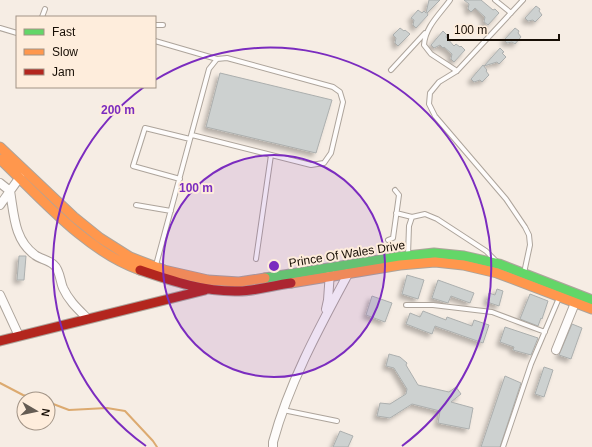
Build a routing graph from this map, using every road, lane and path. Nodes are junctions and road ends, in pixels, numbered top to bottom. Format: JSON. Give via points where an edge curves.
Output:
{"nodes":[{"id":1,"x":450,"y":0,"type":"edge"},
{"id":2,"x":495,"y":0,"type":"edge"},
{"id":3,"x":523,"y":0,"type":"edge"},
{"id":4,"x":45,"y":9,"type":"dead end"},
{"id":5,"x":511,"y":13,"type":"junction"},
{"id":6,"x":42,"y":16,"type":"edge"},
{"id":7,"x":156,"y":25,"type":"edge"},
{"id":8,"x":163,"y":25,"type":"dead end"},
{"id":9,"x":0,"y":28,"type":"edge"},
{"id":10,"x":428,"y":30,"type":"junction"},
{"id":11,"x":16,"y":34,"type":"edge"},
{"id":12,"x":156,"y":41,"type":"edge"},
{"id":13,"x":217,"y":59,"type":"junction"},
{"id":14,"x":391,"y":70,"type":"dead end"},
{"id":15,"x":457,"y":71,"type":"junction"},
{"id":16,"x":191,"y":137,"type":"junction"},
{"id":17,"x":0,"y":147,"type":"edge"},
{"id":18,"x":272,"y":155,"type":"junction"},
{"id":19,"x":0,"y":159,"type":"edge"},
{"id":20,"x":20,"y":177,"type":"junction"},
{"id":21,"x":180,"y":179,"type":"junction"},
{"id":22,"x":0,"y":183,"type":"edge"},
{"id":23,"x":395,"y":190,"type":"dead end"},
{"id":24,"x":10,"y":191,"type":"junction"},
{"id":25,"x":0,"y":205,"type":"edge"},
{"id":26,"x":136,"y":205,"type":"dead end"},
{"id":27,"x":171,"y":211,"type":"junction"},
{"id":28,"x":396,"y":213,"type":"junction"},
{"id":29,"x":412,"y":217,"type":"junction"},
{"id":30,"x":388,"y":240,"type":"dead end"},
{"id":31,"x":408,"y":256,"type":"junction"},
{"id":32,"x":256,"y":259,"type":"dead end"},
{"id":33,"x":499,"y":264,"type":"junction"},
{"id":34,"x":347,"y":270,"type":"junction"},
{"id":35,"x":154,"y":271,"type":"junction"},
{"id":36,"x":330,"y":273,"type":"junction"},
{"id":37,"x":522,"y":278,"type":"junction"},
{"id":38,"x":207,"y":285,"type":"junction"},
{"id":39,"x":561,"y":293,"type":"junction"},
{"id":40,"x":0,"y":295,"type":"edge"},
{"id":41,"x":592,"y":300,"type":"edge"},
{"id":42,"x":575,"y":303,"type":"junction"},
{"id":43,"x":406,"y":304,"type":"dead end"},
{"id":44,"x":592,"y":309,"type":"edge"},
{"id":45,"x":88,"y":319,"type":"junction"},
{"id":46,"x":323,"y":319,"type":"junction"},
{"id":47,"x":545,"y":332,"type":"junction"},
{"id":48,"x":19,"y":336,"type":"junction"},
{"id":49,"x":0,"y":340,"type":"edge"},
{"id":50,"x":556,"y":350,"type":"dead end"},
{"id":51,"x":283,"y":410,"type":"junction"},
{"id":52,"x":337,"y":421,"type":"dead end"},
{"id":53,"x":272,"y":445,"type":"edge"},
{"id":54,"x":503,"y":447,"type":"edge"}],
"edges":[{"from":1,"to":10,"type":"lane"},
{"from":2,"to":5,"type":"lane"},
{"from":3,"to":5,"type":"lane"},
{"from":4,"to":6,"type":"lane"},
{"from":5,"to":15,"type":"lane"},
{"from":7,"to":8,"type":"lane"},
{"from":9,"to":11,"type":"lane"},
{"from":10,"to":14,"type":"lane"},
{"from":10,"to":15,"type":"lane","via":[[424,36],[424,45],[431,54]]},
{"from":12,"to":13,"type":"lane"},
{"from":13,"to":16,"type":"lane","via":[[210,69]]},
{"from":13,"to":18,"type":"lane","via":[[235,60],[333,87],[340,92],[343,102],[331,153],[324,163],[310,165]]},
{"from":15,"to":37,"type":"lane","via":[[439,82],[430,93],[429,104],[435,116],[506,198],[525,227],[530,245]]},
{"from":16,"to":18,"type":"lane"},
{"from":16,"to":21,"type":"lane"},
{"from":16,"to":21,"type":"lane","via":[[145,128],[133,166]]},
{"from":17,"to":35,"type":"street","name":"Prince Of Wales Drive","via":[[100,238]]},
{"from":18,"to":32,"type":"lane"},
{"from":19,"to":20,"type":"street","name":"Prince Of Wales Drive"},
{"from":20,"to":24,"type":"street"},
{"from":20,"to":35,"type":"street","name":"Prince Of Wales Drive","via":[[68,224],[95,246],[126,265]]},
{"from":21,"to":27,"type":"lane"},
{"from":22,"to":24,"type":"street"},
{"from":23,"to":28,"type":"lane","via":[[399,195]]},
{"from":24,"to":25,"type":"street"},
{"from":24,"to":45,"type":"street","via":[[16,229],[25,245],[35,256],[54,265],[71,303]]},
{"from":26,"to":27,"type":"lane"},
{"from":27,"to":35,"type":"lane"},
{"from":28,"to":29,"type":"lane"},
{"from":28,"to":30,"type":"lane","via":[[393,238]]},
{"from":29,"to":31,"type":"lane","via":[[409,226]]},
{"from":29,"to":33,"type":"lane","via":[[425,214],[437,220],[486,251]]},
{"from":31,"to":33,"type":"street","name":"Prince Of Wales Drive","via":[[434,253],[464,256]]},
{"from":31,"to":34,"type":"street","name":"Prince Of Wales Drive"},
{"from":33,"to":37,"type":"street","name":"Prince Of Wales Drive"},
{"from":34,"to":36,"type":"street","name":"Prince Of Wales Drive"},
{"from":34,"to":37,"type":"street","name":"Prince Of Wales Drive","via":[[435,262]]},
{"from":34,"to":46,"type":"street"},
{"from":35,"to":38,"type":"street","name":"Prince Of Wales Drive"},
{"from":36,"to":38,"type":"street","name":"Prince Of Wales Drive","via":[[240,291]]},
{"from":36,"to":46,"type":"street","via":[[328,300]]},
{"from":37,"to":39,"type":"street","name":"Prince Of Wales Drive"},
{"from":38,"to":45,"type":"street"},
{"from":39,"to":41,"type":"street","name":"Prince Of Wales Drive"},
{"from":39,"to":42,"type":"street","name":"Prince Of Wales Drive"},
{"from":39,"to":47,"type":"lane"},
{"from":40,"to":48,"type":"street"},
{"from":42,"to":44,"type":"street","name":"Prince Of Wales Drive"},
{"from":42,"to":50,"type":"street"},
{"from":43,"to":47,"type":"lane","via":[[492,312]]},
{"from":45,"to":48,"type":"street"},
{"from":46,"to":51,"type":"street"},
{"from":47,"to":54,"type":"lane","via":[[531,364]]},
{"from":48,"to":49,"type":"street"},
{"from":51,"to":52,"type":"lane"},
{"from":51,"to":53,"type":"street"}]}
